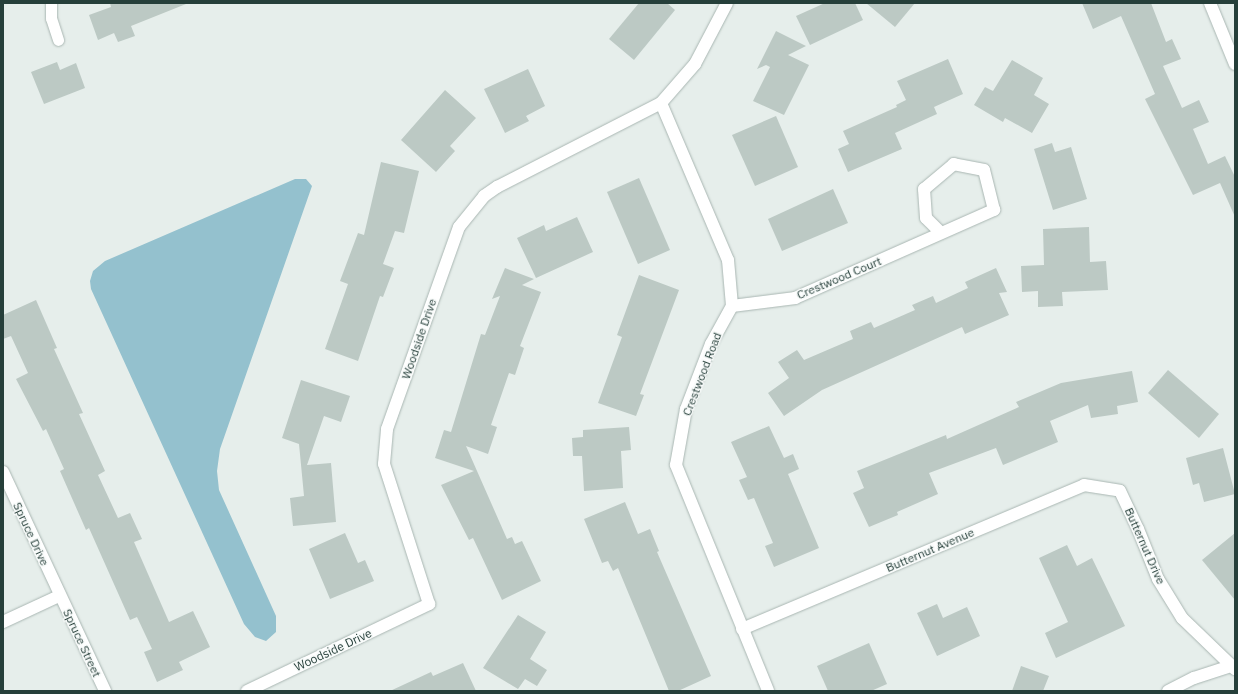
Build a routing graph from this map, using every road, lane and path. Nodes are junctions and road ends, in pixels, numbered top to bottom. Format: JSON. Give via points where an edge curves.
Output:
{"nodes":[{"id":1,"x":51,"y":3,"type":"edge"},
{"id":2,"x":727,"y":3,"type":"edge"},
{"id":3,"x":1210,"y":3,"type":"edge"},
{"id":4,"x":58,"y":40,"type":"dead end"},
{"id":5,"x":1235,"y":64,"type":"edge"},
{"id":6,"x":660,"y":103,"type":"junction"},
{"id":7,"x":940,"y":234,"type":"junction"},
{"id":8,"x":732,"y":306,"type":"junction"},
{"id":9,"x":3,"y":472,"type":"edge"},
{"id":10,"x":1120,"y":491,"type":"joint"},
{"id":11,"x":59,"y":596,"type":"junction"},
{"id":12,"x":3,"y":622,"type":"edge"},
{"id":13,"x":742,"y":629,"type":"junction"},
{"id":14,"x":1232,"y":668,"type":"edge"},
{"id":15,"x":105,"y":691,"type":"edge"},
{"id":16,"x":246,"y":691,"type":"edge"},
{"id":17,"x":768,"y":691,"type":"edge"},
{"id":18,"x":1168,"y":691,"type":"edge"}],
"edges":[{"from":1,"to":4,"type":"lane","via":[[51,18]]},
{"from":2,"to":6,"type":"street","name":"Woodside Drive","via":[[695,64]]},
{"from":3,"to":5,"type":"street"},
{"from":6,"to":8,"type":"street","via":[[728,260]]},
{"from":6,"to":16,"type":"street","name":"Woodside Drive","via":[[497,187],[484,196],[459,227],[387,429],[384,464],[429,604]]},
{"from":7,"to":7,"type":"street","name":"Crestwood Court","via":[[994,210],[984,170],[954,164],[924,189],[926,218]]},
{"from":7,"to":8,"type":"street","name":"Crestwood Court","via":[[795,298]]},
{"from":8,"to":13,"type":"street","name":"Crestwood Road","via":[[711,344],[686,409],[676,465]]},
{"from":9,"to":11,"type":"street","name":"Spruce Drive"},
{"from":10,"to":13,"type":"street","name":"Butternut Avenue","via":[[1084,485]]},
{"from":10,"to":14,"type":"street","name":"Butternut Drive","via":[[1158,579],[1182,618]]},
{"from":11,"to":12,"type":"street"},
{"from":11,"to":15,"type":"street","name":"Spruce Street"},
{"from":13,"to":17,"type":"street","name":"Crestwood Road"},
{"from":14,"to":18,"type":"street","via":[[1194,678]]}]}
